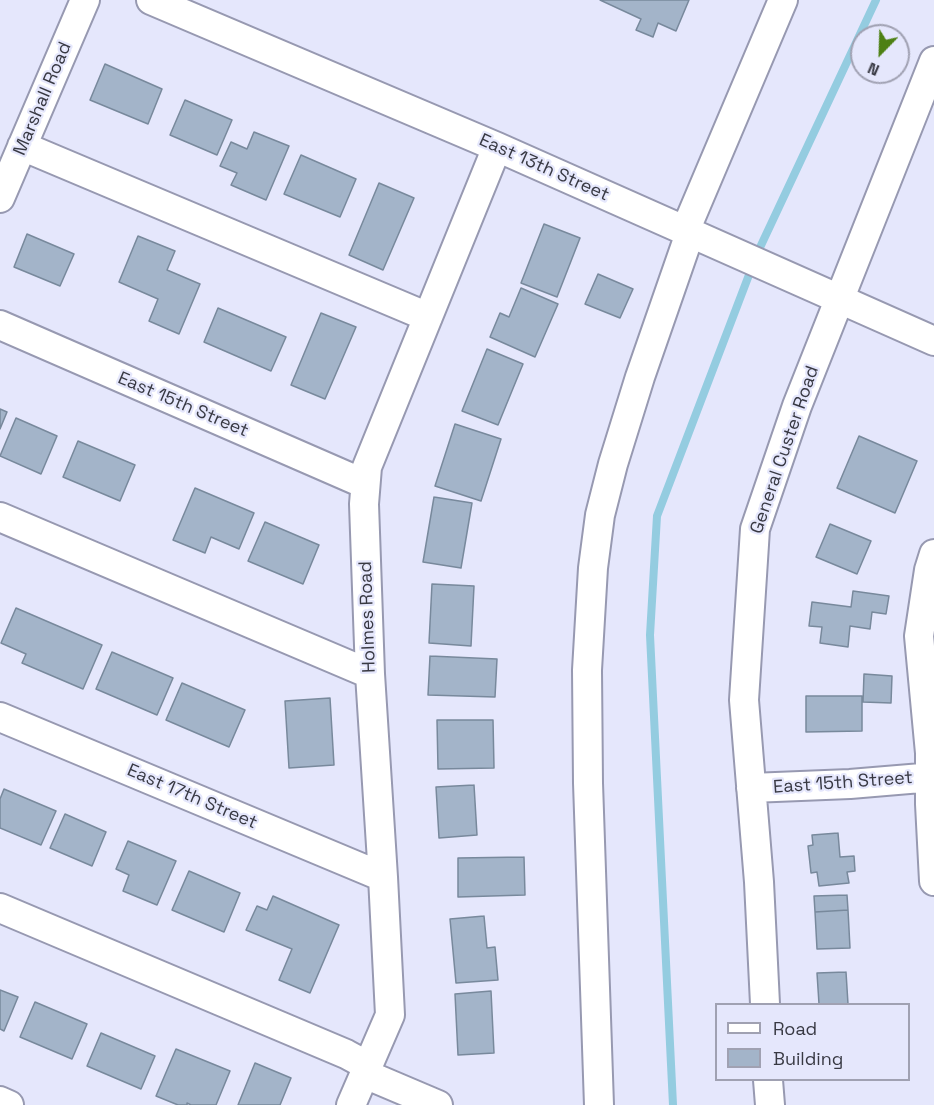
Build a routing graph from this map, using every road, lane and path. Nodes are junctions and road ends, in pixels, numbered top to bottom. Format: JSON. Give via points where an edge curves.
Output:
{"nodes":[{"id":1,"x":85,"y":0,"type":"edge"},
{"id":2,"x":151,"y":0,"type":"edge"},
{"id":3,"x":783,"y":0,"type":"edge"},
{"id":4,"x":934,"y":61,"type":"edge"},
{"id":5,"x":22,"y":146,"type":"junction"},
{"id":6,"x":497,"y":147,"type":"junction"},
{"id":7,"x":0,"y":198,"type":"edge"},
{"id":8,"x":692,"y":234,"type":"junction"},
{"id":9,"x":840,"y":299,"type":"junction"},
{"id":10,"x":428,"y":317,"type":"junction"},
{"id":11,"x":0,"y":326,"type":"edge"},
{"id":12,"x":934,"y":341,"type":"edge"},
{"id":13,"x":365,"y":484,"type":"junction"},
{"id":14,"x":0,"y":517,"type":"edge"},
{"id":15,"x":934,"y":554,"type":"edge"},
{"id":16,"x":370,"y":674,"type":"junction"},
{"id":17,"x":0,"y":717,"type":"edge"},
{"id":18,"x":932,"y":777,"type":"edge"},
{"id":19,"x":751,"y":788,"type":"junction"},
{"id":20,"x":383,"y":877,"type":"junction"},
{"id":21,"x":934,"y":881,"type":"edge"},
{"id":22,"x":0,"y":908,"type":"edge"},
{"id":23,"x":765,"y":1003,"type":"edge"},
{"id":24,"x":366,"y":1070,"type":"junction"},
{"id":25,"x":768,"y":1081,"type":"edge"},
{"id":26,"x":0,"y":1101,"type":"edge"},
{"id":27,"x":9,"y":1105,"type":"edge"},
{"id":28,"x":351,"y":1105,"type":"edge"},
{"id":29,"x":438,"y":1105,"type":"edge"},
{"id":30,"x":599,"y":1105,"type":"edge"},
{"id":31,"x":770,"y":1105,"type":"edge"}],
"edges":[{"from":1,"to":5,"type":"street","name":"Marshall Road"},
{"from":2,"to":6,"type":"street","name":"East 13th Street"},
{"from":3,"to":8,"type":"street"},
{"from":4,"to":9,"type":"street","name":"General Custer Road"},
{"from":5,"to":7,"type":"street","name":"Marshall Road"},
{"from":5,"to":10,"type":"street"},
{"from":6,"to":8,"type":"street","name":"East 13th Street"},
{"from":6,"to":10,"type":"street","name":"Holmes Road"},
{"from":8,"to":9,"type":"street","name":"East 13th Street"},
{"from":8,"to":30,"type":"street","via":[[612,464],[593,568],[587,693]]},
{"from":9,"to":12,"type":"street","name":"East 13th Street"},
{"from":9,"to":19,"type":"street","name":"General Custer Road","via":[[797,406],[755,528],[744,700]]},
{"from":10,"to":13,"type":"street","name":"Holmes Road","via":[[367,467]]},
{"from":11,"to":13,"type":"street","name":"East 15th Street"},
{"from":13,"to":16,"type":"street","name":"Holmes Road"},
{"from":14,"to":16,"type":"street"},
{"from":15,"to":18,"type":"street","via":[[919,636]]},
{"from":16,"to":20,"type":"street","name":"Holmes Road"},
{"from":17,"to":20,"type":"street","name":"East 17th Street"},
{"from":18,"to":19,"type":"street","name":"East 15th Street"},
{"from":18,"to":21,"type":"street"},
{"from":19,"to":23,"type":"street","name":"General Custer Road"},
{"from":20,"to":24,"type":"street","name":"Holmes Road","via":[[390,1015]]},
{"from":22,"to":24,"type":"street","via":[[346,1054]]},
{"from":24,"to":28,"type":"street","name":"Holmes Road"},
{"from":24,"to":29,"type":"street"},
{"from":25,"to":31,"type":"street"},
{"from":26,"to":27,"type":"street"}]}
